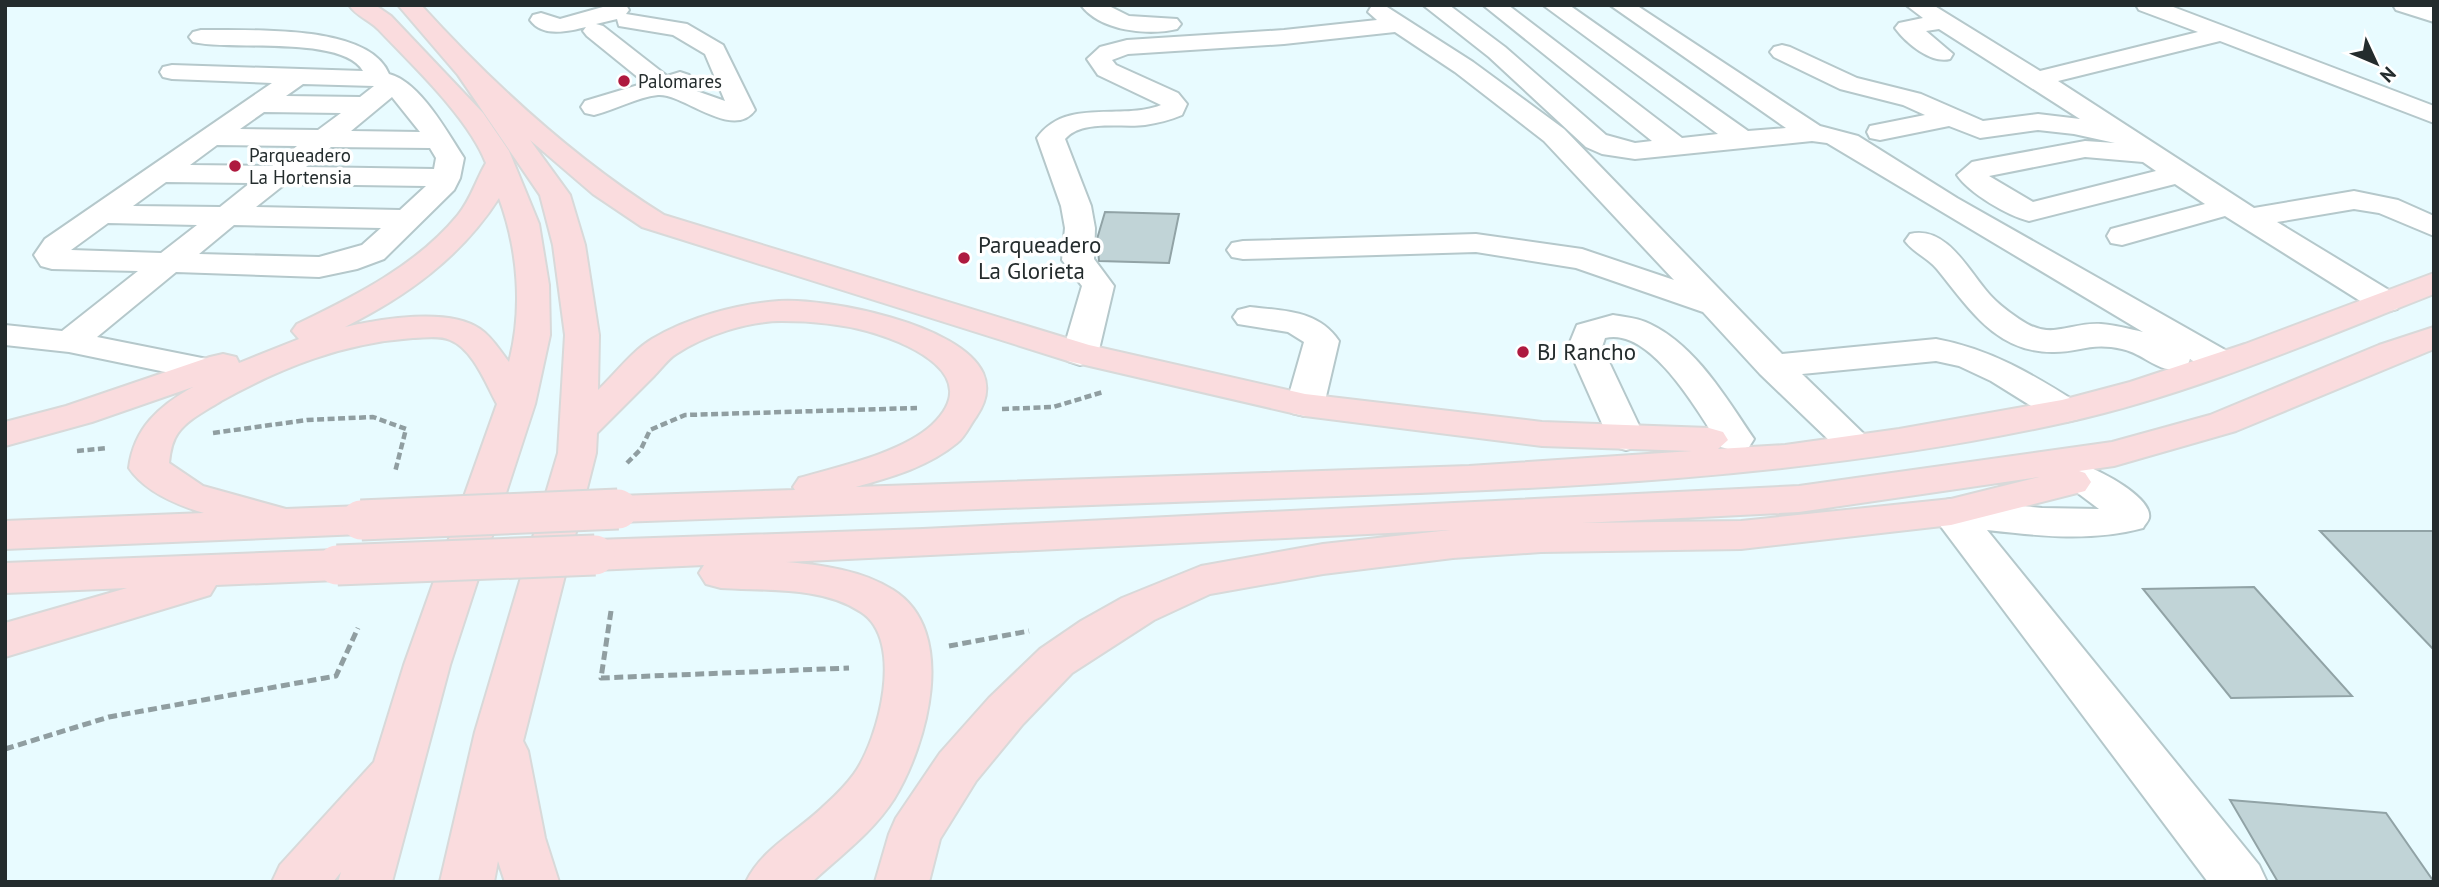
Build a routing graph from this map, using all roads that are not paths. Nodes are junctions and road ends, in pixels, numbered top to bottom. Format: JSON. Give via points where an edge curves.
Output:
{"nodes":[{"id":1,"x":360,"y":5,"type":"edge"},
{"id":2,"x":409,"y":5,"type":"edge"},
{"id":3,"x":1091,"y":5,"type":"edge"},
{"id":4,"x":1434,"y":5,"type":"edge"},
{"id":5,"x":1494,"y":5,"type":"edge"},
{"id":6,"x":1554,"y":5,"type":"edge"},
{"id":7,"x":1621,"y":5,"type":"edge"},
{"id":8,"x":1917,"y":5,"type":"edge"},
{"id":9,"x":2147,"y":5,"type":"edge"},
{"id":10,"x":2404,"y":5,"type":"edge"},
{"id":11,"x":623,"y":13,"type":"edge"},
{"id":12,"x":1367,"y":14,"type":"edge"},
{"id":13,"x":2434,"y":15,"type":"edge"},
{"id":14,"x":541,"y":20,"type":"dead end"},
{"id":15,"x":1945,"y":21,"type":"junction"},
{"id":16,"x":595,"y":31,"type":"dead end"},
{"id":17,"x":2220,"y":34,"type":"junction"},
{"id":18,"x":201,"y":37,"type":"dead end"},
{"id":19,"x":1782,"y":52,"type":"dead end"},
{"id":20,"x":1941,"y":54,"type":"dead end"},
{"id":21,"x":722,"y":66,"type":"junction"},
{"id":22,"x":467,"y":70,"type":"junction"},
{"id":23,"x":172,"y":72,"type":"dead end"},
{"id":24,"x":298,"y":76,"type":"junction"},
{"id":25,"x":2037,"y":79,"type":"junction"},
{"id":26,"x":386,"y":81,"type":"junction"},
{"id":27,"x":663,"y":85,"type":"junction"},
{"id":28,"x":259,"y":104,"type":"junction"},
{"id":29,"x":367,"y":105,"type":"junction"},
{"id":30,"x":594,"y":107,"type":"dead end"},
{"id":31,"x":2434,"y":116,"type":"edge"},
{"id":32,"x":1953,"y":117,"type":"junction"},
{"id":33,"x":1880,"y":132,"type":"dead end"},
{"id":34,"x":1812,"y":133,"type":"junction"},
{"id":35,"x":212,"y":137,"type":"junction"},
{"id":36,"x":323,"y":140,"type":"junction"},
{"id":37,"x":438,"y":140,"type":"junction"},
{"id":38,"x":1743,"y":140,"type":"junction"},
{"id":39,"x":1677,"y":146,"type":"junction"},
{"id":40,"x":2137,"y":150,"type":"junction"},
{"id":41,"x":499,"y":165,"type":"junction"},
{"id":42,"x":160,"y":173,"type":"junction"},
{"id":43,"x":2180,"y":174,"type":"junction"},
{"id":44,"x":277,"y":177,"type":"junction"},
{"id":45,"x":446,"y":178,"type":"junction"},
{"id":46,"x":2239,"y":212,"type":"junction"},
{"id":47,"x":101,"y":214,"type":"junction"},
{"id":48,"x":228,"y":215,"type":"junction"},
{"id":49,"x":408,"y":219,"type":"junction"},
{"id":50,"x":2434,"y":227,"type":"edge"},
{"id":51,"x":2122,"y":236,"type":"dead end"},
{"id":52,"x":1921,"y":241,"type":"dead end"},
{"id":53,"x":1243,"y":250,"type":"dead end"},
{"id":54,"x":168,"y":263,"type":"junction"},
{"id":55,"x":2434,"y":282,"type":"edge"},
{"id":56,"x":2385,"y":302,"type":"junction"},
{"id":57,"x":1719,"y":307,"type":"junction"},
{"id":58,"x":1250,"y":317,"type":"dead end"},
{"id":59,"x":2128,"y":324,"type":"junction"},
{"id":60,"x":5,"y":335,"type":"edge"},
{"id":61,"x":2434,"y":337,"type":"edge"},
{"id":62,"x":69,"y":342,"type":"junction"},
{"id":63,"x":1080,"y":354,"type":"junction"},
{"id":64,"x":1773,"y":366,"type":"junction"},
{"id":65,"x":2208,"y":368,"type":"junction"},
{"id":66,"x":209,"y":370,"type":"junction"},
{"id":67,"x":516,"y":404,"type":"junction"},
{"id":68,"x":1305,"y":405,"type":"junction"},
{"id":69,"x":2066,"y":411,"type":"junction"},
{"id":70,"x":578,"y":430,"type":"junction"},
{"id":71,"x":5,"y":434,"type":"edge"},
{"id":72,"x":1847,"y":436,"type":"junction"},
{"id":73,"x":1626,"y":438,"type":"junction"},
{"id":74,"x":1735,"y":439,"type":"junction"},
{"id":75,"x":1899,"y":441,"type":"junction"},
{"id":76,"x":2099,"y":466,"type":"junction"},
{"id":77,"x":749,"y":504,"type":"junction"},
{"id":78,"x":1951,"y":512,"type":"junction"},
{"id":79,"x":285,"y":523,"type":"junction"},
{"id":80,"x":5,"y":535,"type":"edge"},
{"id":81,"x":595,"y":555,"type":"junction"},
{"id":82,"x":254,"y":568,"type":"junction"},
{"id":83,"x":5,"y":578,"type":"edge"},
{"id":84,"x":5,"y":640,"type":"edge"},
{"id":85,"x":500,"y":732,"type":"junction"},
{"id":86,"x":396,"y":770,"type":"junction"},
{"id":87,"x":299,"y":882,"type":"edge"},
{"id":88,"x":365,"y":882,"type":"edge"},
{"id":89,"x":467,"y":882,"type":"edge"},
{"id":90,"x":532,"y":882,"type":"edge"},
{"id":91,"x":773,"y":882,"type":"edge"},
{"id":92,"x":902,"y":882,"type":"edge"},
{"id":93,"x":2240,"y":882,"type":"edge"}],
"edges":[{"from":1,"to":41,"type":"main road","via":[[383,20],[474,119]]},
{"from":2,"to":22,"type":"main road"},
{"from":3,"to":12,"type":"street","via":[[1108,18],[1139,25]]},
{"from":4,"to":39,"type":"street","via":[[1497,52],[1596,141],[1635,150]]},
{"from":5,"to":39,"type":"street"},
{"from":6,"to":38,"type":"street"},
{"from":7,"to":34,"type":"street"},
{"from":8,"to":15,"type":"street"},
{"from":9,"to":17,"type":"street"},
{"from":10,"to":13,"type":"street"},
{"from":11,"to":14,"type":"street","via":[[619,9],[559,26]]},
{"from":11,"to":21,"type":"street","via":[[679,29],[715,50]]},
{"from":12,"to":57,"type":"street","via":[[1464,67],[1554,135]]},
{"from":12,"to":63,"type":"street","via":[[1284,37],[1127,47],[1099,59],[1107,70],[1169,97],[1174,104],[1157,117],[1080,121],[1059,128],[1051,138],[1076,206],[1078,260],[1098,286]]},
{"from":15,"to":20,"type":"street","via":[[1907,28]]},
{"from":15,"to":25,"type":"street"},
{"from":16,"to":27,"type":"street"},
{"from":17,"to":25,"type":"street"},
{"from":17,"to":31,"type":"street"},
{"from":18,"to":26,"type":"street","via":[[323,43],[351,50],[374,65]]},
{"from":19,"to":32,"type":"street","via":[[1849,84],[1912,99]]},
{"from":21,"to":27,"type":"street"},
{"from":21,"to":27,"type":"street","via":[[742,110],[737,112]]},
{"from":22,"to":63,"type":"main road","via":[[578,170],[653,222]]},
{"from":22,"to":70,"type":"main road","via":[[555,195],[569,245],[582,335]]},
{"from":23,"to":24,"type":"street"},
{"from":24,"to":26,"type":"street"},
{"from":24,"to":28,"type":"street"},
{"from":25,"to":40,"type":"street"},
{"from":26,"to":29,"type":"street"},
{"from":26,"to":37,"type":"street","via":[[425,119]]},
{"from":27,"to":30,"type":"street"},
{"from":28,"to":29,"type":"street"},
{"from":28,"to":35,"type":"street"},
{"from":29,"to":36,"type":"street"},
{"from":32,"to":33,"type":"street"},
{"from":32,"to":40,"type":"street","via":[[1980,130],[2038,122],[2095,131]]},
{"from":34,"to":38,"type":"street"},
{"from":34,"to":59,"type":"street","via":[[1848,142]]},
{"from":35,"to":36,"type":"street"},
{"from":35,"to":42,"type":"street"},
{"from":36,"to":37,"type":"street"},
{"from":36,"to":44,"type":"street"},
{"from":37,"to":45,"type":"street","via":[[450,158]]},
{"from":38,"to":39,"type":"street"},
{"from":40,"to":43,"type":"street"},
{"from":40,"to":43,"type":"street","via":[[2063,152],[1982,168],[1971,175],[2029,212]]},
{"from":41,"to":66,"type":"main road","via":[[480,208],[421,267],[337,319]]},
{"from":41,"to":67,"type":"main road","via":[[524,224],[533,285],[533,335]]},
{"from":42,"to":44,"type":"street"},
{"from":42,"to":47,"type":"street"},
{"from":43,"to":46,"type":"street"},
{"from":44,"to":45,"type":"street"},
{"from":44,"to":48,"type":"street"},
{"from":45,"to":49,"type":"street"},
{"from":46,"to":50,"type":"street","via":[[2354,200],[2387,206]]},
{"from":46,"to":51,"type":"street"},
{"from":46,"to":56,"type":"street"},
{"from":47,"to":48,"type":"street"},
{"from":47,"to":54,"type":"street","via":[[56,246],[51,259]]},
{"from":48,"to":49,"type":"street"},
{"from":48,"to":54,"type":"street"},
{"from":49,"to":54,"type":"street","via":[[373,252],[319,267]]},
{"from":52,"to":59,"type":"street","via":[[1947,260],[1979,303],[2008,327],[2034,340],[2055,342]]},
{"from":53,"to":57,"type":"street","via":[[1488,245],[1582,259]]},
{"from":54,"to":62,"type":"street"},
{"from":55,"to":56,"type":"main road"},
{"from":56,"to":65,"type":"main road"},
{"from":57,"to":64,"type":"street"},
{"from":58,"to":68,"type":"street","via":[[1307,325],[1322,341]]},
{"from":59,"to":65,"type":"street","via":[[2137,341]]},
{"from":60,"to":62,"type":"street"},
{"from":61,"to":76,"type":"main road","via":[[2223,423]]},
{"from":62,"to":66,"type":"street"},
{"from":63,"to":68,"type":"main road"},
{"from":64,"to":69,"type":"street","via":[[1936,349],[1960,352],[1989,363]]},
{"from":64,"to":72,"type":"street"},
{"from":65,"to":69,"type":"main road"},
{"from":66,"to":71,"type":"main road"},
{"from":67,"to":79,"type":"main road","via":[[480,347],[466,334],[436,327],[391,329],[306,347],[260,365],[188,405],[164,425],[150,450],[149,468],[190,495]]},
{"from":67,"to":86,"type":"main road","via":[[427,664]]},
{"from":68,"to":73,"type":"main road","via":[[1464,426]]},
{"from":69,"to":75,"type":"main road"},
{"from":70,"to":77,"type":"main road","via":[[663,347],[739,317],[781,312],[874,322],[923,341],[953,359],[966,374],[968,401],[945,434],[934,441],[900,461]]},
{"from":70,"to":85,"type":"main road","via":[[577,453]]},
{"from":72,"to":74,"type":"main road"},
{"from":72,"to":75,"type":"main road"},
{"from":73,"to":74,"type":"main road"},
{"from":73,"to":74,"type":"street","via":[[1585,347],[1589,332],[1600,327],[1648,334],[1670,350]]},
{"from":75,"to":77,"type":"main road","via":[[1785,457],[1469,479]]},
{"from":76,"to":78,"type":"main road"},
{"from":76,"to":78,"type":"street","via":[[2127,509],[2128,518],[2078,522]]},
{"from":76,"to":81,"type":"main road","via":[[1799,499]]},
{"from":77,"to":79,"type":"main road","bridge":true},
{"from":78,"to":92,"type":"main road","via":[[1741,535],[1541,538],[1368,552],[1201,581],[1097,633],[1056,661],[1006,711],[958,767],[915,834]]},
{"from":78,"to":93,"type":"street"},
{"from":79,"to":80,"type":"main road"},
{"from":81,"to":82,"type":"main road","bridge":true},
{"from":81,"to":91,"type":"main road","via":[[642,569],[822,580],[878,601],[901,626],[909,674],[904,719],[875,785],[844,821]]},
{"from":82,"to":83,"type":"main road"},
{"from":82,"to":84,"type":"main road"},
{"from":85,"to":89,"type":"main road"},
{"from":85,"to":90,"type":"main road","via":[[518,838]]},
{"from":86,"to":87,"type":"main road"},
{"from":86,"to":88,"type":"main road"}]}
